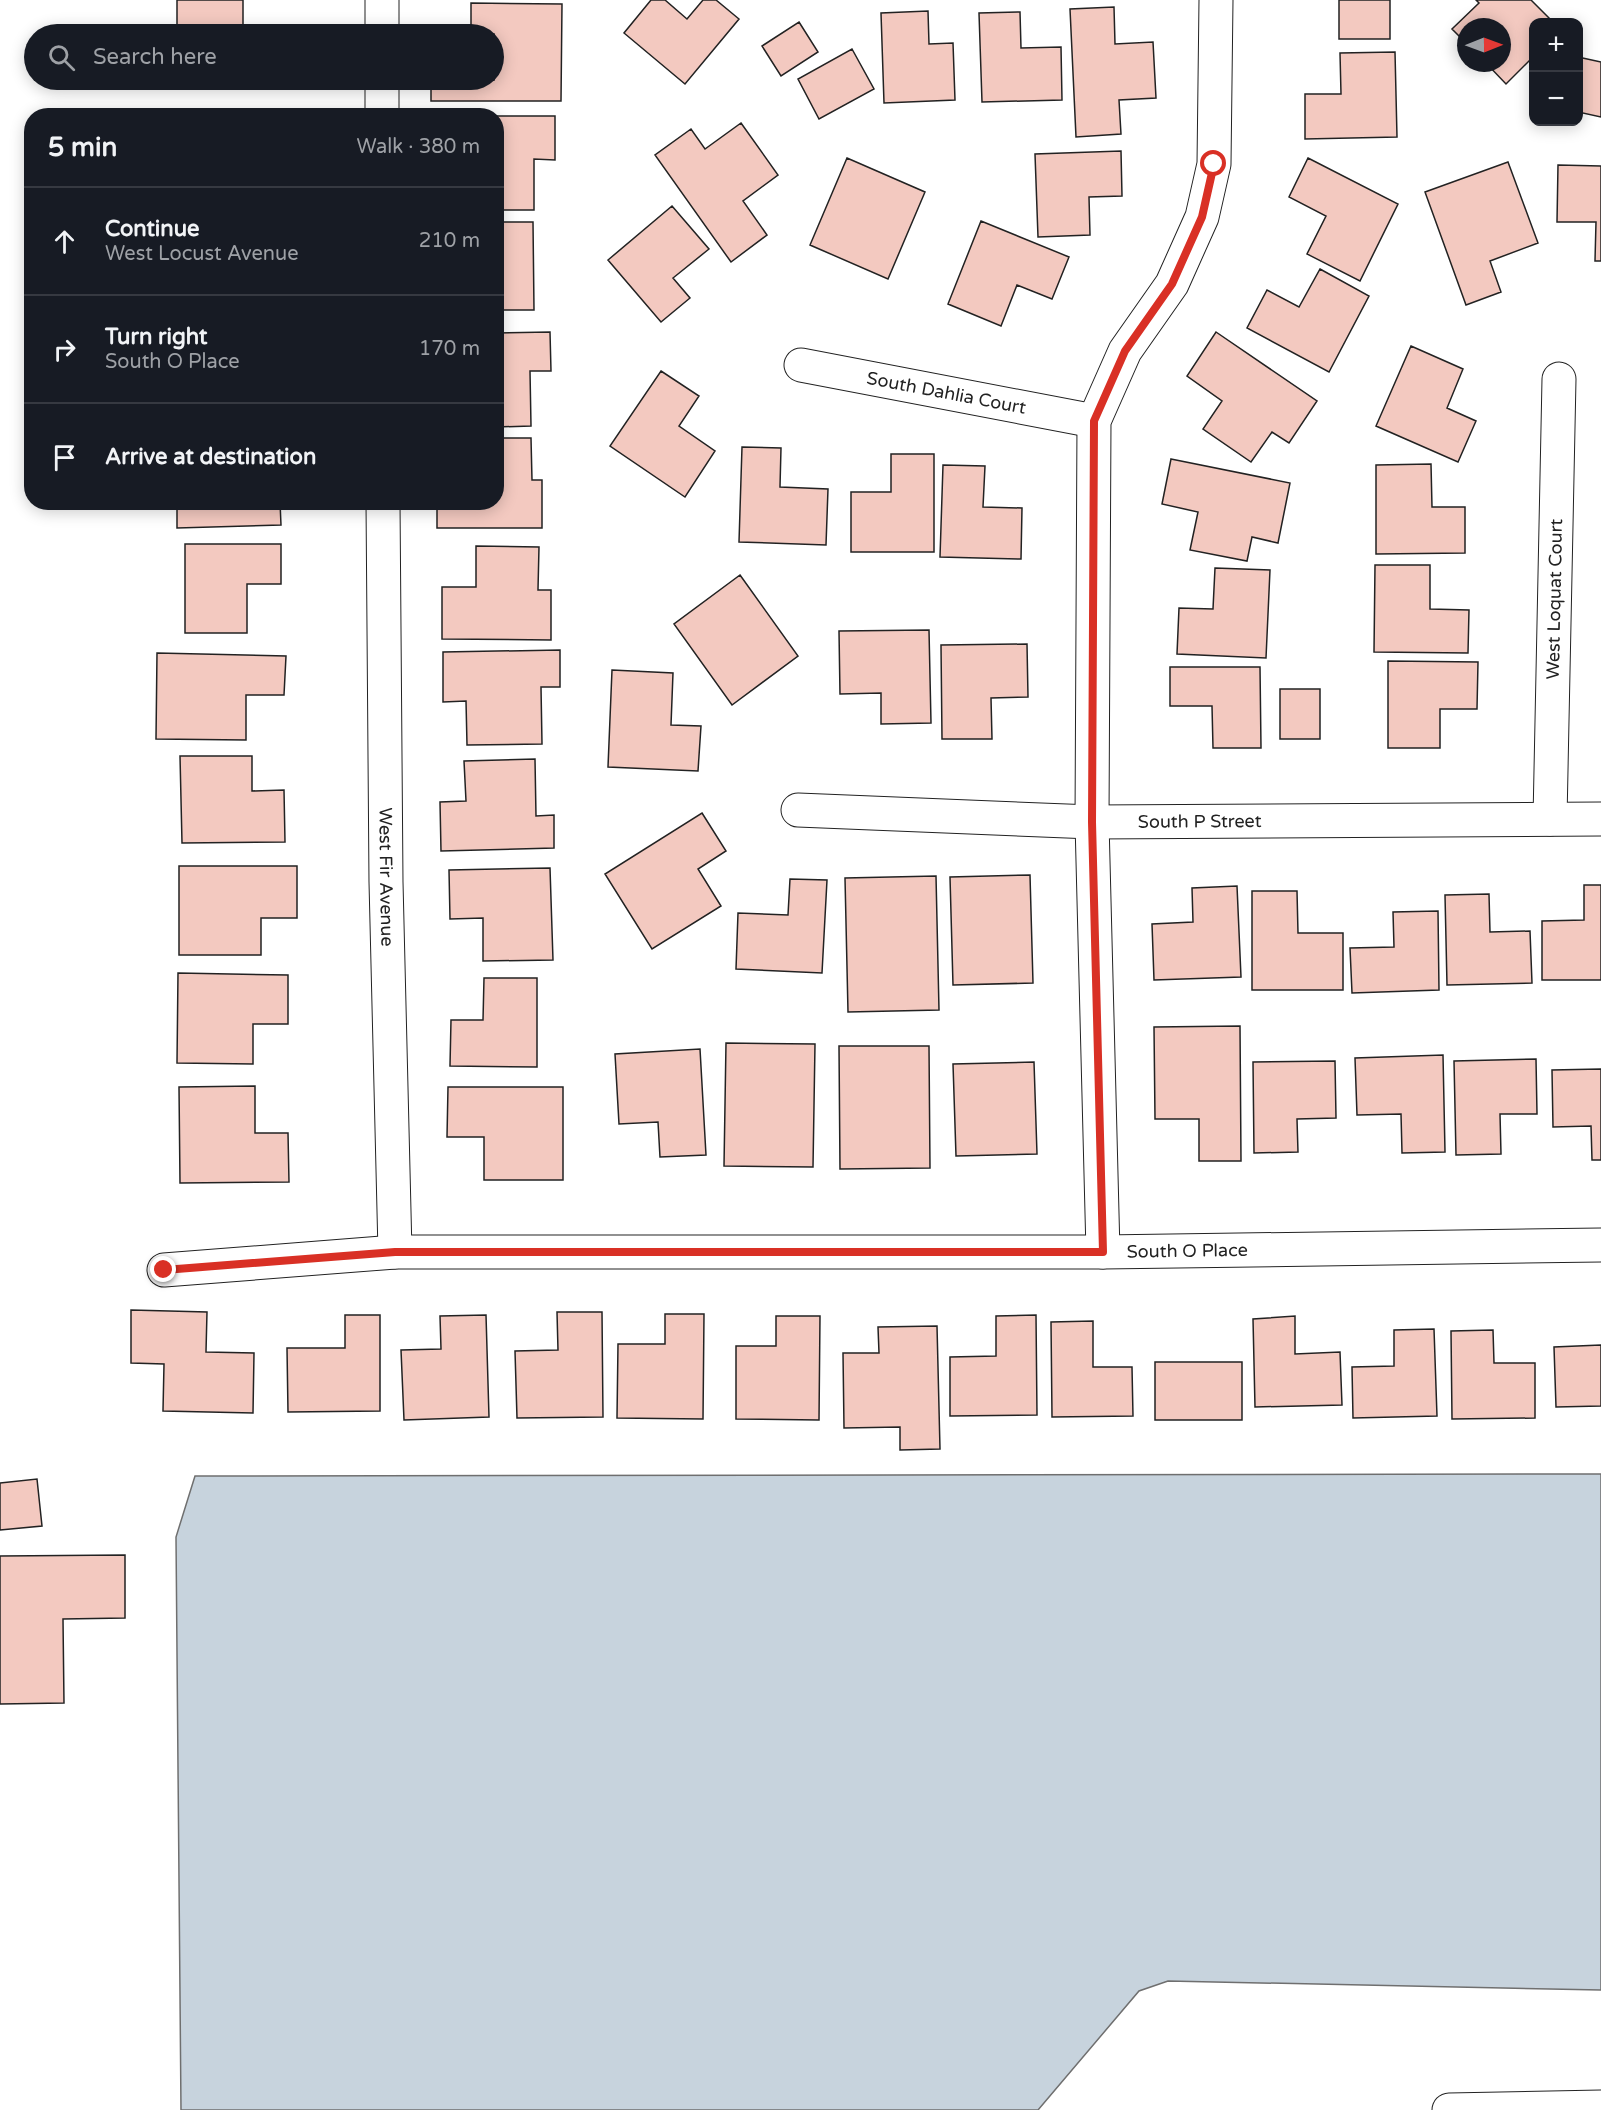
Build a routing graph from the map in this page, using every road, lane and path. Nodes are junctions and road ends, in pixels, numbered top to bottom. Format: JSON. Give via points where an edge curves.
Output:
{"nodes":[{"id":1,"x":382,"y":0,"type":"edge"},
{"id":2,"x":1216,"y":0,"type":"edge"},
{"id":3,"x":382,"y":24,"type":"edge"},
{"id":4,"x":382,"y":90,"type":"edge"},
{"id":5,"x":382,"y":108,"type":"edge"},
{"id":6,"x":801,"y":365,"type":"dead end"},
{"id":7,"x":1559,"y":379,"type":"dead end"},
{"id":8,"x":1094,"y":421,"type":"junction"},
{"id":9,"x":383,"y":510,"type":"edge"},
{"id":10,"x":798,"y":810,"type":"dead end"},
{"id":11,"x":1550,"y":819,"type":"junction"},
{"id":12,"x":1601,"y":819,"type":"edge"},
{"id":13,"x":1092,"y":822,"type":"junction"},
{"id":14,"x":1601,"y":1245,"type":"edge"},
{"id":15,"x":395,"y":1252,"type":"junction"},
{"id":16,"x":1103,"y":1252,"type":"junction"},
{"id":17,"x":164,"y":1270,"type":"dead end"},
{"id":18,"x":1601,"y":2107,"type":"edge"},
{"id":19,"x":1449,"y":2110,"type":"edge"}],
"edges":[{"from":1,"to":3,"type":"street"},
{"from":2,"to":8,"type":"street","via":[[1214,164],[1202,217],[1172,284],[1125,351]]},
{"from":4,"to":5,"type":"street"},
{"from":6,"to":8,"type":"street","name":"South Dahlia Court"},
{"from":7,"to":11,"type":"street","name":"West Loquat Court"},
{"from":8,"to":13,"type":"street"},
{"from":9,"to":15,"type":"street","name":"West Fir Avenue","via":[[386,894]]},
{"from":10,"to":13,"type":"street","name":"South P Street"},
{"from":11,"to":12,"type":"street","name":"South P Street"},
{"from":11,"to":13,"type":"street","name":"South P Street"},
{"from":13,"to":16,"type":"street"},
{"from":14,"to":16,"type":"street","name":"South O Place"},
{"from":15,"to":16,"type":"street","name":"South O Place"},
{"from":15,"to":17,"type":"street","name":"South O Place"},
{"from":18,"to":19,"type":"street"}]}
